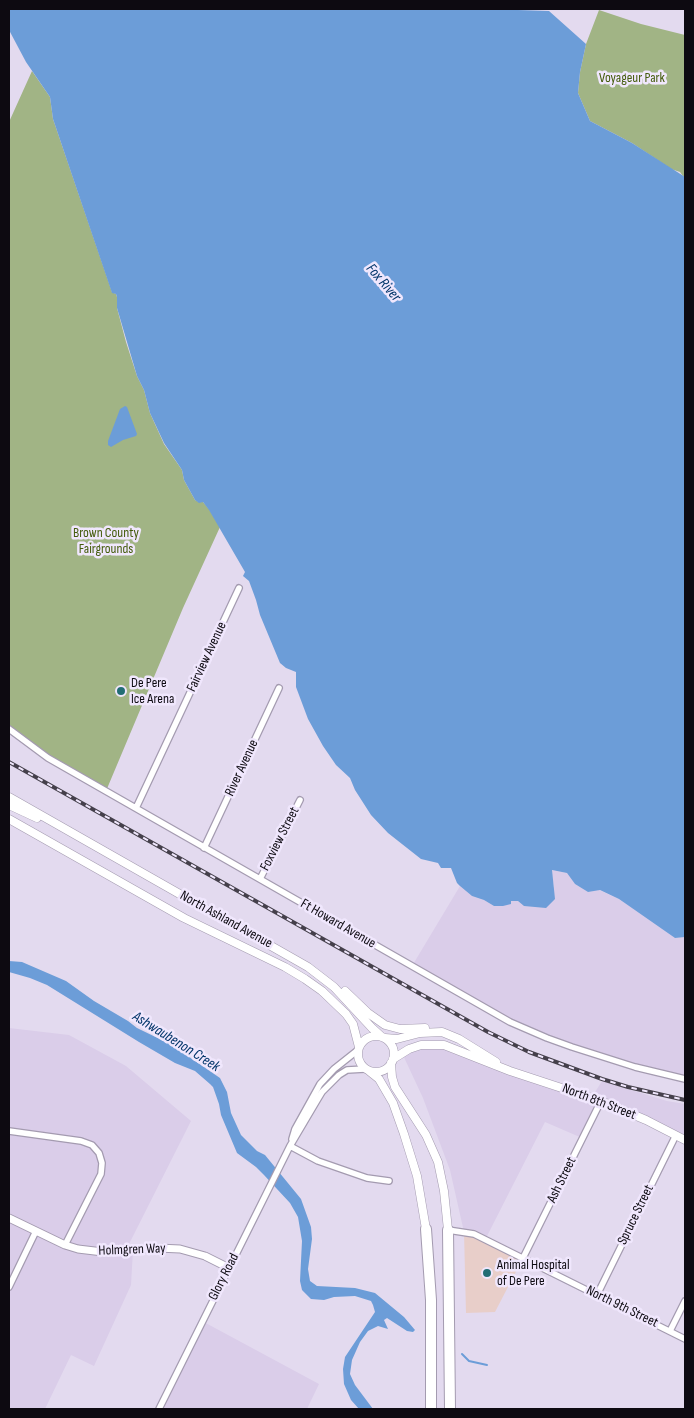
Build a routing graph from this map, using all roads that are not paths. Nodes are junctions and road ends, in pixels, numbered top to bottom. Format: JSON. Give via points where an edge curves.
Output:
{"nodes":[{"id":1,"x":240,"y":588,"type":"dead end"},
{"id":2,"x":279,"y":688,"type":"dead end"},
{"id":3,"x":9,"y":729,"type":"edge"},
{"id":4,"x":9,"y":797,"type":"edge"},
{"id":5,"x":300,"y":800,"type":"dead end"},
{"id":6,"x":9,"y":805,"type":"edge"},
{"id":7,"x":136,"y":808,"type":"junction"},
{"id":8,"x":9,"y":819,"type":"edge"},
{"id":9,"x":56,"y":824,"type":"junction"},
{"id":10,"x":204,"y":848,"type":"junction"},
{"id":11,"x":260,"y":879,"type":"junction"},
{"id":12,"x":334,"y":987,"type":"junction"},
{"id":13,"x":442,"y":1032,"type":"junction"},
{"id":14,"x":384,"y":1037,"type":"junction"},
{"id":15,"x":358,"y":1048,"type":"junction"},
{"id":16,"x":392,"y":1061,"type":"junction"},
{"id":17,"x":367,"y":1070,"type":"junction"},
{"id":18,"x":510,"y":1071,"type":"junction"},
{"id":19,"x":685,"y":1079,"type":"edge"},
{"id":20,"x":601,"y":1101,"type":"junction"},
{"id":21,"x":9,"y":1130,"type":"edge"},
{"id":22,"x":676,"y":1135,"type":"junction"},
{"id":23,"x":685,"y":1140,"type":"edge"},
{"id":24,"x":290,"y":1146,"type":"junction"},
{"id":25,"x":389,"y":1181,"type":"dead end"},
{"id":26,"x":9,"y":1218,"type":"edge"},
{"id":27,"x":426,"y":1229,"type":"joint"},
{"id":28,"x":448,"y":1230,"type":"junction"},
{"id":29,"x":36,"y":1231,"type":"junction"},
{"id":30,"x":64,"y":1244,"type":"junction"},
{"id":31,"x":523,"y":1258,"type":"junction"},
{"id":32,"x":229,"y":1268,"type":"junction"},
{"id":33,"x":9,"y":1287,"type":"edge"},
{"id":34,"x":597,"y":1295,"type":"junction"},
{"id":35,"x":685,"y":1301,"type":"edge"},
{"id":36,"x":670,"y":1331,"type":"junction"},
{"id":37,"x":685,"y":1339,"type":"edge"},
{"id":38,"x":159,"y":1409,"type":"edge"},
{"id":39,"x":431,"y":1409,"type":"edge"},
{"id":40,"x":450,"y":1409,"type":"edge"}],
"edges":[{"from":1,"to":7,"type":"street","name":"Fairview Avenue"},
{"from":2,"to":10,"type":"street","name":"River Avenue"},
{"from":3,"to":7,"type":"street","name":"Ft Howard Avenue","via":[[48,758]]},
{"from":4,"to":9,"type":"main road","name":"North Ashland Avenue"},
{"from":5,"to":11,"type":"street","name":"Foxview Street"},
{"from":6,"to":9,"type":"main road"},
{"from":7,"to":10,"type":"street","name":"Ft Howard Avenue"},
{"from":8,"to":15,"type":"main road","name":"North Ashland Avenue","via":[[184,918],[304,979],[346,1014],[353,1024]]},
{"from":9,"to":12,"type":"main road","name":"North Ashland Avenue","via":[[297,960]]},
{"from":10,"to":11,"type":"street","name":"Ft Howard Avenue"},
{"from":11,"to":19,"type":"street","name":"Ft Howard Avenue","via":[[510,1022],[572,1047]]},
{"from":12,"to":13,"type":"main road","name":"North Ashland Avenue","via":[[342,989],[389,1027],[437,1029]]},
{"from":12,"to":14,"type":"main road"},
{"from":13,"to":14,"type":"main road","name":"North 8th Street","via":[[420,1033],[403,1039]]},
{"from":13,"to":18,"type":"main road","name":"North 8th Street","via":[[459,1038]]},
{"from":14,"to":15,"type":"main road","via":[[366,1038]]},
{"from":14,"to":16,"type":"main road","via":[[393,1047]]},
{"from":15,"to":17,"type":"main road","via":[[359,1062]]},
{"from":15,"to":24,"type":"street","name":"Glory Road","via":[[320,1084],[295,1129]]},
{"from":16,"to":17,"type":"main road","via":[[381,1071]]},
{"from":16,"to":18,"type":"main road","name":"North 8th Street","via":[[410,1049],[444,1045]]},
{"from":16,"to":28,"type":"main road","via":[[395,1086],[426,1135],[438,1162]]},
{"from":17,"to":24,"type":"street","name":"Glory Road","via":[[347,1070],[331,1083]]},
{"from":17,"to":27,"type":"main road","via":[[379,1078],[393,1103],[419,1184]]},
{"from":18,"to":20,"type":"main road","name":"North 8th Street"},
{"from":20,"to":22,"type":"main road","name":"North 8th Street"},
{"from":20,"to":31,"type":"street","name":"Ash Street"},
{"from":21,"to":30,"type":"street","via":[[81,1141],[92,1145],[99,1154],[101,1174]]},
{"from":22,"to":23,"type":"main road","name":"North 8th Street"},
{"from":22,"to":34,"type":"street","name":"Spruce Street"},
{"from":24,"to":25,"type":"street","via":[[318,1161],[367,1178]]},
{"from":24,"to":32,"type":"street","name":"Glory Road"},
{"from":26,"to":29,"type":"street","name":"Holmgren Way"},
{"from":27,"to":39,"type":"highway","via":[[431,1300]]},
{"from":28,"to":31,"type":"street","name":"North 9th Street","via":[[474,1234]]},
{"from":28,"to":40,"type":"highway"},
{"from":29,"to":30,"type":"street","name":"Holmgren Way"},
{"from":29,"to":33,"type":"street"},
{"from":30,"to":32,"type":"street","name":"Holmgren Way","via":[[103,1252],[180,1249],[205,1256]]},
{"from":31,"to":34,"type":"street","name":"North 9th Street"},
{"from":32,"to":38,"type":"street","name":"Glory Road"},
{"from":34,"to":36,"type":"street","name":"North 9th Street"},
{"from":35,"to":36,"type":"street"},
{"from":36,"to":37,"type":"street","name":"North 9th Street"}]}
